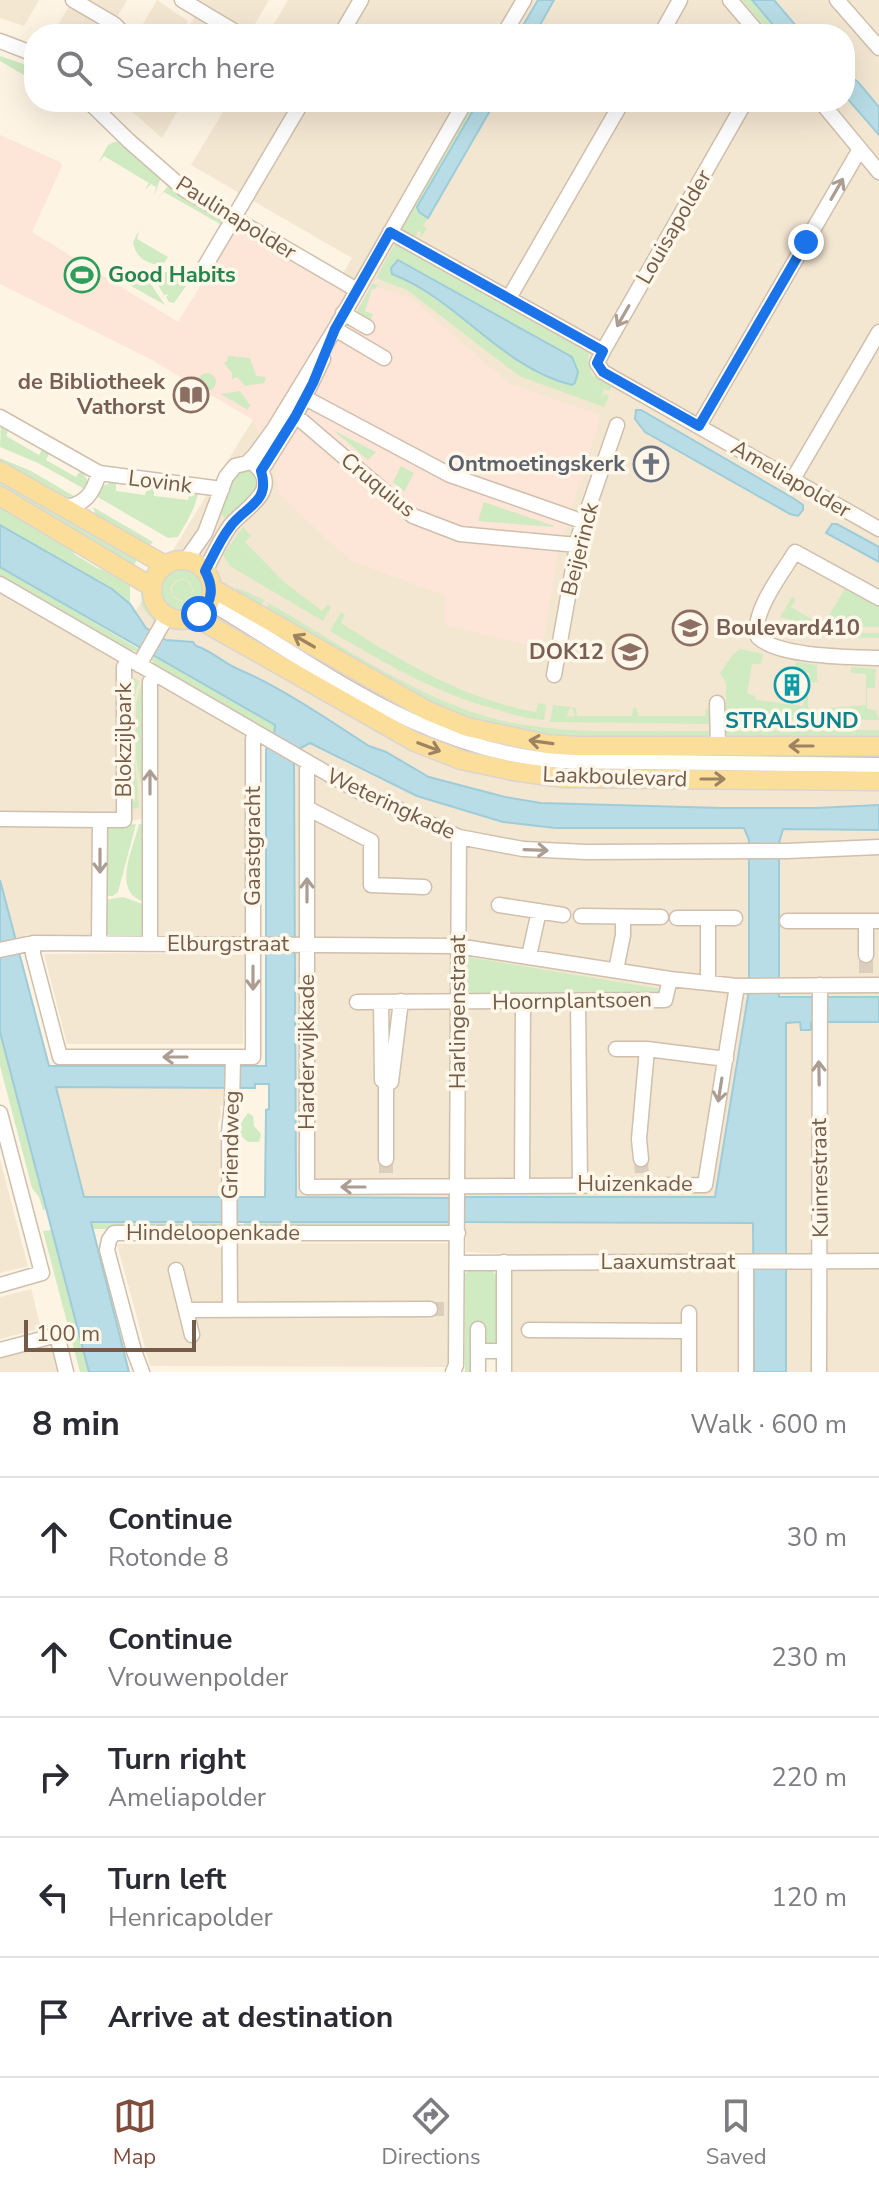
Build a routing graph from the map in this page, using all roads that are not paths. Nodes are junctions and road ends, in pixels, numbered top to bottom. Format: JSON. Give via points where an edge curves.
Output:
{"nodes":[{"id":1,"x":73,"y":0,"type":"edge"},
{"id":2,"x":182,"y":0,"type":"edge"},
{"id":3,"x":361,"y":0,"type":"edge"},
{"id":4,"x":524,"y":0,"type":"edge"},
{"id":5,"x":680,"y":0,"type":"edge"},
{"id":6,"x":730,"y":0,"type":"edge"},
{"id":7,"x":837,"y":0,"type":"edge"},
{"id":8,"x":114,"y":24,"type":"edge"},
{"id":9,"x":222,"y":24,"type":"edge"},
{"id":10,"x":347,"y":24,"type":"edge"},
{"id":11,"x":510,"y":24,"type":"edge"},
{"id":12,"x":667,"y":24,"type":"edge"},
{"id":13,"x":750,"y":24,"type":"edge"},
{"id":14,"x":0,"y":41,"type":"edge"},
{"id":15,"x":879,"y":48,"type":"edge"},
{"id":16,"x":24,"y":50,"type":"edge"},
{"id":17,"x":96,"y":112,"type":"edge"},
{"id":18,"x":296,"y":112,"type":"edge"},
{"id":19,"x":459,"y":112,"type":"edge"},
{"id":20,"x":616,"y":112,"type":"edge"},
{"id":21,"x":739,"y":112,"type":"edge"},
{"id":22,"x":829,"y":112,"type":"edge"},
{"id":23,"x":860,"y":149,"type":"junction"},
{"id":24,"x":879,"y":172,"type":"edge"},
{"id":25,"x":233,"y":218,"type":"junction"},
{"id":26,"x":390,"y":232,"type":"junction"},
{"id":27,"x":204,"y":268,"type":"dead end"},
{"id":28,"x":357,"y":290,"type":"junction"},
{"id":29,"x":509,"y":298,"type":"junction"},
{"id":30,"x":343,"y":313,"type":"junction"},
{"id":31,"x":367,"y":327,"type":"dead end"},
{"id":32,"x":335,"y":329,"type":"junction"},
{"id":33,"x":879,"y":332,"type":"edge"},
{"id":34,"x":603,"y":351,"type":"junction"},
{"id":35,"x":384,"y":358,"type":"dead end"},
{"id":36,"x":300,"y":396,"type":"junction"},
{"id":37,"x":290,"y":414,"type":"junction"},
{"id":38,"x":0,"y":417,"type":"edge"},
{"id":39,"x":617,"y":425,"type":"dead end"},
{"id":40,"x":699,"y":426,"type":"junction"},
{"id":41,"x":247,"y":463,"type":"junction"},
{"id":42,"x":0,"y":471,"type":"edge"},
{"id":43,"x":261,"y":471,"type":"junction"},
{"id":44,"x":99,"y":473,"type":"junction"},
{"id":45,"x":793,"y":479,"type":"junction"},
{"id":46,"x":222,"y":489,"type":"junction"},
{"id":47,"x":0,"y":496,"type":"edge"},
{"id":48,"x":87,"y":500,"type":"junction"},
{"id":49,"x":62,"y":508,"type":"junction"},
{"id":50,"x":215,"y":513,"type":"junction"},
{"id":51,"x":584,"y":522,"type":"junction"},
{"id":52,"x":231,"y":525,"type":"junction"},
{"id":53,"x":96,"y":528,"type":"junction"},
{"id":54,"x":879,"y":529,"type":"edge"},
{"id":55,"x":577,"y":545,"type":"junction"},
{"id":56,"x":186,"y":560,"type":"junction"},
{"id":57,"x":165,"y":565,"type":"junction"},
{"id":58,"x":0,"y":584,"type":"edge"},
{"id":59,"x":152,"y":587,"type":"junction"},
{"id":60,"x":208,"y":587,"type":"junction"},
{"id":61,"x":879,"y":598,"type":"edge"},
{"id":62,"x":167,"y":616,"type":"junction"},
{"id":63,"x":195,"y":617,"type":"junction"},
{"id":64,"x":239,"y":642,"type":"junction"},
{"id":65,"x":281,"y":648,"type":"junction"},
{"id":66,"x":138,"y":658,"type":"junction"},
{"id":67,"x":879,"y":658,"type":"edge"},
{"id":68,"x":155,"y":674,"type":"junction"},
{"id":69,"x":554,"y":675,"type":"dead end"},
{"id":70,"x":717,"y":703,"type":"dead end"},
{"id":71,"x":257,"y":733,"type":"junction"},
{"id":72,"x":718,"y":746,"type":"junction"},
{"id":73,"x":879,"y":746,"type":"edge"},
{"id":74,"x":879,"y":753,"type":"edge"},
{"id":75,"x":310,"y":764,"type":"junction"},
{"id":76,"x":850,"y":765,"type":"junction"},
{"id":77,"x":879,"y":765,"type":"edge"},
{"id":78,"x":879,"y":781,"type":"edge"},
{"id":79,"x":307,"y":808,"type":"junction"},
{"id":80,"x":0,"y":819,"type":"edge"},
{"id":81,"x":100,"y":820,"type":"junction"},
{"id":82,"x":459,"y":837,"type":"junction"},
{"id":83,"x":879,"y":847,"type":"edge"},
{"id":84,"x":424,"y":887,"type":"dead end"},
{"id":85,"x":499,"y":905,"type":"dead end"},
{"id":86,"x":539,"y":911,"type":"junction"},
{"id":87,"x":563,"y":915,"type":"dead end"},
{"id":88,"x":581,"y":916,"type":"dead end"},
{"id":89,"x":623,"y":917,"type":"junction"},
{"id":90,"x":661,"y":917,"type":"dead end"},
{"id":91,"x":677,"y":918,"type":"dead end"},
{"id":92,"x":708,"y":918,"type":"junction"},
{"id":93,"x":735,"y":918,"type":"dead end"},
{"id":94,"x":787,"y":921,"type":"dead end"},
{"id":95,"x":873,"y":921,"type":"edge"},
{"id":96,"x":33,"y":943,"type":"junction"},
{"id":97,"x":99,"y":943,"type":"junction"},
{"id":98,"x":150,"y":944,"type":"junction"},
{"id":99,"x":253,"y":944,"type":"junction"},
{"id":100,"x":307,"y":944,"type":"junction"},
{"id":101,"x":457,"y":946,"type":"junction"},
{"id":102,"x":4,"y":949,"type":"edge"},
{"id":103,"x":866,"y":955,"type":"tunnel mouth"},
{"id":104,"x":529,"y":956,"type":"junction"},
{"id":105,"x":616,"y":970,"type":"junction"},
{"id":106,"x":670,"y":979,"type":"junction"},
{"id":107,"x":870,"y":981,"type":"edge"},
{"id":108,"x":708,"y":983,"type":"junction"},
{"id":109,"x":742,"y":986,"type":"junction"},
{"id":110,"x":819,"y":989,"type":"junction"},
{"id":111,"x":401,"y":1001,"type":"junction"},
{"id":112,"x":458,"y":1001,"type":"junction"},
{"id":113,"x":357,"y":1002,"type":"dead end"},
{"id":114,"x":381,"y":1002,"type":"junction"},
{"id":115,"x":523,"y":1002,"type":"junction"},
{"id":116,"x":578,"y":1002,"type":"junction"},
{"id":117,"x":616,"y":1049,"type":"dead end"},
{"id":118,"x":647,"y":1049,"type":"junction"},
{"id":119,"x":726,"y":1059,"type":"junction"},
{"id":120,"x":233,"y":1061,"type":"junction"},
{"id":121,"x":386,"y":1082,"type":"junction"},
{"id":122,"x":0,"y":1113,"type":"edge"},
{"id":123,"x":386,"y":1159,"type":"tunnel mouth"},
{"id":124,"x":641,"y":1159,"type":"tunnel mouth"},
{"id":125,"x":580,"y":1184,"type":"junction"},
{"id":126,"x":522,"y":1185,"type":"junction"},
{"id":127,"x":459,"y":1194,"type":"junction"},
{"id":128,"x":230,"y":1225,"type":"junction"},
{"id":129,"x":459,"y":1226,"type":"junction"},
{"id":130,"x":879,"y":1261,"type":"edge"},
{"id":131,"x":504,"y":1262,"type":"junction"},
{"id":132,"x":750,"y":1262,"type":"junction"},
{"id":133,"x":457,"y":1263,"type":"junction"},
{"id":134,"x":820,"y":1263,"type":"junction"},
{"id":135,"x":176,"y":1270,"type":"dead end"},
{"id":136,"x":0,"y":1285,"type":"edge"},
{"id":137,"x":230,"y":1309,"type":"junction"},
{"id":138,"x":430,"y":1309,"type":"tunnel mouth"},
{"id":139,"x":186,"y":1310,"type":"junction"},
{"id":140,"x":689,"y":1313,"type":"dead end"},
{"id":141,"x":478,"y":1329,"type":"dead end"},
{"id":142,"x":529,"y":1330,"type":"dead end"},
{"id":143,"x":689,"y":1331,"type":"junction"},
{"id":144,"x":192,"y":1335,"type":"dead end"},
{"id":145,"x":0,"y":1350,"type":"edge"},
{"id":146,"x":478,"y":1351,"type":"junction"},
{"id":147,"x":504,"y":1351,"type":"junction"},
{"id":148,"x":66,"y":1372,"type":"edge"},
{"id":149,"x":142,"y":1372,"type":"edge"},
{"id":150,"x":453,"y":1372,"type":"edge"},
{"id":151,"x":478,"y":1372,"type":"edge"},
{"id":152,"x":504,"y":1372,"type":"edge"},
{"id":153,"x":689,"y":1372,"type":"edge"},
{"id":154,"x":746,"y":1372,"type":"edge"},
{"id":155,"x":819,"y":1372,"type":"edge"}],
"edges":[{"from":1,"to":8,"type":"street"},
{"from":2,"to":9,"type":"street"},
{"from":3,"to":10,"type":"street"},
{"from":4,"to":11,"type":"street"},
{"from":5,"to":12,"type":"street"},
{"from":6,"to":13,"type":"street"},
{"from":7,"to":15,"type":"street"},
{"from":14,"to":16,"type":"street"},
{"from":17,"to":25,"type":"street","name":"Paulinapolder","via":[[111,133],[182,188]]},
{"from":18,"to":25,"type":"street"},
{"from":19,"to":26,"type":"street"},
{"from":20,"to":29,"type":"street"},
{"from":21,"to":34,"type":"street","name":"Louisapolder","one_way":true},
{"from":22,"to":23,"type":"street"},
{"from":23,"to":24,"type":"street"},
{"from":40,"to":23,"type":"street","one_way":true},
{"from":25,"to":27,"type":"street"},
{"from":25,"to":28,"type":"street","name":"Paulinapolder"},
{"from":26,"to":28,"type":"street"},
{"from":26,"to":29,"type":"street"},
{"from":28,"to":30,"type":"street"},
{"from":29,"to":34,"type":"street"},
{"from":30,"to":31,"type":"street"},
{"from":30,"to":32,"type":"street"},
{"from":32,"to":35,"type":"street"},
{"from":32,"to":36,"type":"street"},
{"from":33,"to":45,"type":"street"},
{"from":34,"to":40,"type":"street","name":"Ameliapolder","via":[[597,363],[603,372]]},
{"from":36,"to":37,"type":"street"},
{"from":36,"to":51,"type":"street","name":"Cruquius","via":[[450,475]]},
{"from":37,"to":41,"type":"street"},
{"from":37,"to":43,"type":"street"},
{"from":37,"to":55,"type":"street","name":"Cruquius","via":[[413,516],[460,534]]},
{"from":38,"to":44,"type":"street","name":"Lovink"},
{"from":39,"to":51,"type":"street","name":"Beijerinck"},
{"from":40,"to":45,"type":"street","name":"Ameliapolder"},
{"from":41,"to":43,"type":"street"},
{"from":41,"to":46,"type":"street","via":[[229,471]]},
{"from":42,"to":49,"type":"main road"},
{"from":43,"to":52,"type":"street","via":[[259,499]]},
{"from":44,"to":46,"type":"street","name":"Lovink"},
{"from":44,"to":48,"type":"street","name":"Lovink"},
{"from":45,"to":54,"type":"street","name":"Ameliapolder"},
{"from":46,"to":50,"type":"street"},
{"from":47,"to":59,"type":"main road"},
{"from":48,"to":49,"type":"street"},
{"from":48,"to":53,"type":"street"},
{"from":49,"to":53,"type":"main road"},
{"from":50,"to":52,"type":"street"},
{"from":50,"to":56,"type":"street"},
{"from":51,"to":55,"type":"street","name":"Beijerinck"},
{"from":52,"to":60,"type":"street"},
{"from":53,"to":57,"type":"main road"},
{"from":55,"to":69,"type":"street","name":"Beijerinck"},
{"from":56,"to":57,"type":"main road"},
{"from":56,"to":60,"type":"main road"},
{"from":57,"to":59,"type":"main road"},
{"from":58,"to":66,"type":"street","name":"Weteringkade"},
{"from":59,"to":62,"type":"main road","via":[[156,605]]},
{"from":60,"to":63,"type":"main road"},
{"from":60,"to":65,"type":"street","name":"Laakboulevard"},
{"from":72,"to":60,"type":"main road","name":"Laakboulevard","one_way":true,"via":[[547,744],[467,727],[401,697]]},
{"from":61,"to":67,"type":"street","via":[[795,552],[756,625],[758,637],[770,645],[818,655]]},
{"from":62,"to":63,"type":"main road"},
{"from":62,"to":66,"type":"street","name":"Blokzijlpark"},
{"from":63,"to":64,"type":"main road","name":"Laakboulevard"},
{"from":64,"to":65,"type":"street","name":"Laakboulevard"},
{"from":64,"to":78,"type":"main road","name":"Laakboulevard","one_way":true,"via":[[415,742],[461,760],[563,778]]},
{"from":65,"to":76,"type":"street","name":"Laakboulevard","via":[[394,715],[514,755],[562,761]]},
{"from":66,"to":68,"type":"street","name":"Weteringkade"},
{"from":66,"to":81,"type":"street","name":"Blokzijlpark","via":[[124,667],[124,820]]},
{"from":68,"to":71,"type":"street","name":"Weteringkade"},
{"from":98,"to":68,"type":"street","name":"Blokzijlpark","one_way":true,"via":[[150,682]]},
{"from":70,"to":72,"type":"street"},
{"from":71,"to":75,"type":"street","name":"Weteringkade"},
{"from":71,"to":99,"type":"street","name":"Gaastgracht"},
{"from":73,"to":72,"type":"main road","name":"Laakboulevard","one_way":true},
{"from":74,"to":76,"type":"street","name":"Laakboulevard"},
{"from":75,"to":79,"type":"street","name":"Harderwijkkade"},
{"from":75,"to":82,"type":"street","name":"Weteringkade"},
{"from":76,"to":77,"type":"street","name":"Laakboulevard"},
{"from":79,"to":84,"type":"street","via":[[371,841],[371,885]]},
{"from":100,"to":79,"type":"street","name":"Harderwijkkade","one_way":true},
{"from":80,"to":81,"type":"street"},
{"from":81,"to":97,"type":"street","name":"Blokzijlpark","one_way":true},
{"from":82,"to":83,"type":"street","name":"Weteringkade","one_way":true,"via":[[523,849],[586,852]]},
{"from":82,"to":101,"type":"street","name":"Harlingenstraat"},
{"from":85,"to":86,"type":"street"},
{"from":86,"to":87,"type":"street"},
{"from":86,"to":104,"type":"street"},
{"from":88,"to":89,"type":"street"},
{"from":89,"to":90,"type":"street"},
{"from":89,"to":105,"type":"street"},
{"from":91,"to":92,"type":"street"},
{"from":92,"to":93,"type":"street"},
{"from":92,"to":108,"type":"street"},
{"from":94,"to":95,"type":"street"},
{"from":95,"to":103,"type":"street"},
{"from":96,"to":97,"type":"street","name":"Elburgstraat"},
{"from":96,"to":102,"type":"street","name":"Elburgstraat"},
{"from":120,"to":96,"type":"street","one_way":true,"via":[[60,1057]]},
{"from":97,"to":98,"type":"street","name":"Elburgstraat"},
{"from":98,"to":99,"type":"street","name":"Elburgstraat"},
{"from":99,"to":100,"type":"street","name":"Elburgstraat"},
{"from":99,"to":120,"type":"street","name":"Gaastgracht","one_way":true,"via":[[253,1057]]},
{"from":100,"to":101,"type":"street","name":"Elburgstraat"},
{"from":127,"to":100,"type":"street","name":"Harderwijkkade","one_way":true,"via":[[386,1182],[307,1187]]},
{"from":101,"to":104,"type":"street","name":"Hoornplantsoen"},
{"from":101,"to":112,"type":"street","name":"Harlingenstraat"},
{"from":104,"to":105,"type":"street","name":"Hoornplantsoen"},
{"from":105,"to":106,"type":"street","name":"Hoornplantsoen"},
{"from":106,"to":108,"type":"street","name":"Hoornplantsoen"},
{"from":106,"to":116,"type":"street","name":"Hoornplantsoen","via":[[665,1000]]},
{"from":107,"to":110,"type":"street","name":"Hoornplantsoen"},
{"from":108,"to":109,"type":"street","name":"Hoornplantsoen"},
{"from":109,"to":110,"type":"street","name":"Hoornplantsoen"},
{"from":109,"to":119,"type":"street","name":"Huizenkade"},
{"from":134,"to":110,"type":"street","name":"Kuinrestraat","one_way":true},
{"from":111,"to":112,"type":"street","name":"Hoornplantsoen"},
{"from":111,"to":114,"type":"street","name":"Hoornplantsoen"},
{"from":111,"to":121,"type":"street","via":[[391,1082]]},
{"from":112,"to":115,"type":"street","name":"Hoornplantsoen"},
{"from":112,"to":127,"type":"street","name":"Harlingenstraat"},
{"from":113,"to":114,"type":"street","name":"Hoornplantsoen"},
{"from":114,"to":121,"type":"street"},
{"from":115,"to":116,"type":"street","name":"Hoornplantsoen"},
{"from":115,"to":126,"type":"street"},
{"from":116,"to":125,"type":"street"},
{"from":117,"to":118,"type":"street"},
{"from":118,"to":119,"type":"street"},
{"from":118,"to":124,"type":"street"},
{"from":119,"to":125,"type":"street","name":"Huizenkade","one_way":true,"via":[[705,1185]]},
{"from":120,"to":128,"type":"street","name":"Griendweg"},
{"from":121,"to":123,"type":"street"},
{"from":122,"to":136,"type":"street","via":[[42,1273]]},
{"from":125,"to":126,"type":"street","name":"Huizenkade"},
{"from":126,"to":127,"type":"street","name":"Huizenkade"},
{"from":127,"to":129,"type":"street"},
{"from":128,"to":129,"type":"street","name":"Hindeloopenkade"},
{"from":128,"to":137,"type":"street","name":"Griendweg"},
{"from":128,"to":149,"type":"street","name":"Hindeloopenkade","via":[[111,1236],[107,1250]]},
{"from":129,"to":133,"type":"street"},
{"from":130,"to":134,"type":"street","name":"Laaxumstraat"},
{"from":131,"to":132,"type":"street","name":"Laaxumstraat"},
{"from":131,"to":133,"type":"street","name":"Laaxumstraat"},
{"from":131,"to":147,"type":"street"},
{"from":132,"to":134,"type":"street","name":"Laaxumstraat"},
{"from":132,"to":154,"type":"street"},
{"from":133,"to":150,"type":"street"},
{"from":134,"to":155,"type":"street","name":"Kuinrestraat"},
{"from":135,"to":139,"type":"street"},
{"from":137,"to":138,"type":"street"},
{"from":137,"to":139,"type":"street"},
{"from":139,"to":144,"type":"street"},
{"from":140,"to":143,"type":"street"},
{"from":141,"to":146,"type":"street"},
{"from":142,"to":143,"type":"street"},
{"from":143,"to":153,"type":"street"},
{"from":145,"to":148,"type":"street","via":[[57,1335]]},
{"from":146,"to":147,"type":"street"},
{"from":146,"to":151,"type":"street"},
{"from":147,"to":152,"type":"street"}]}
